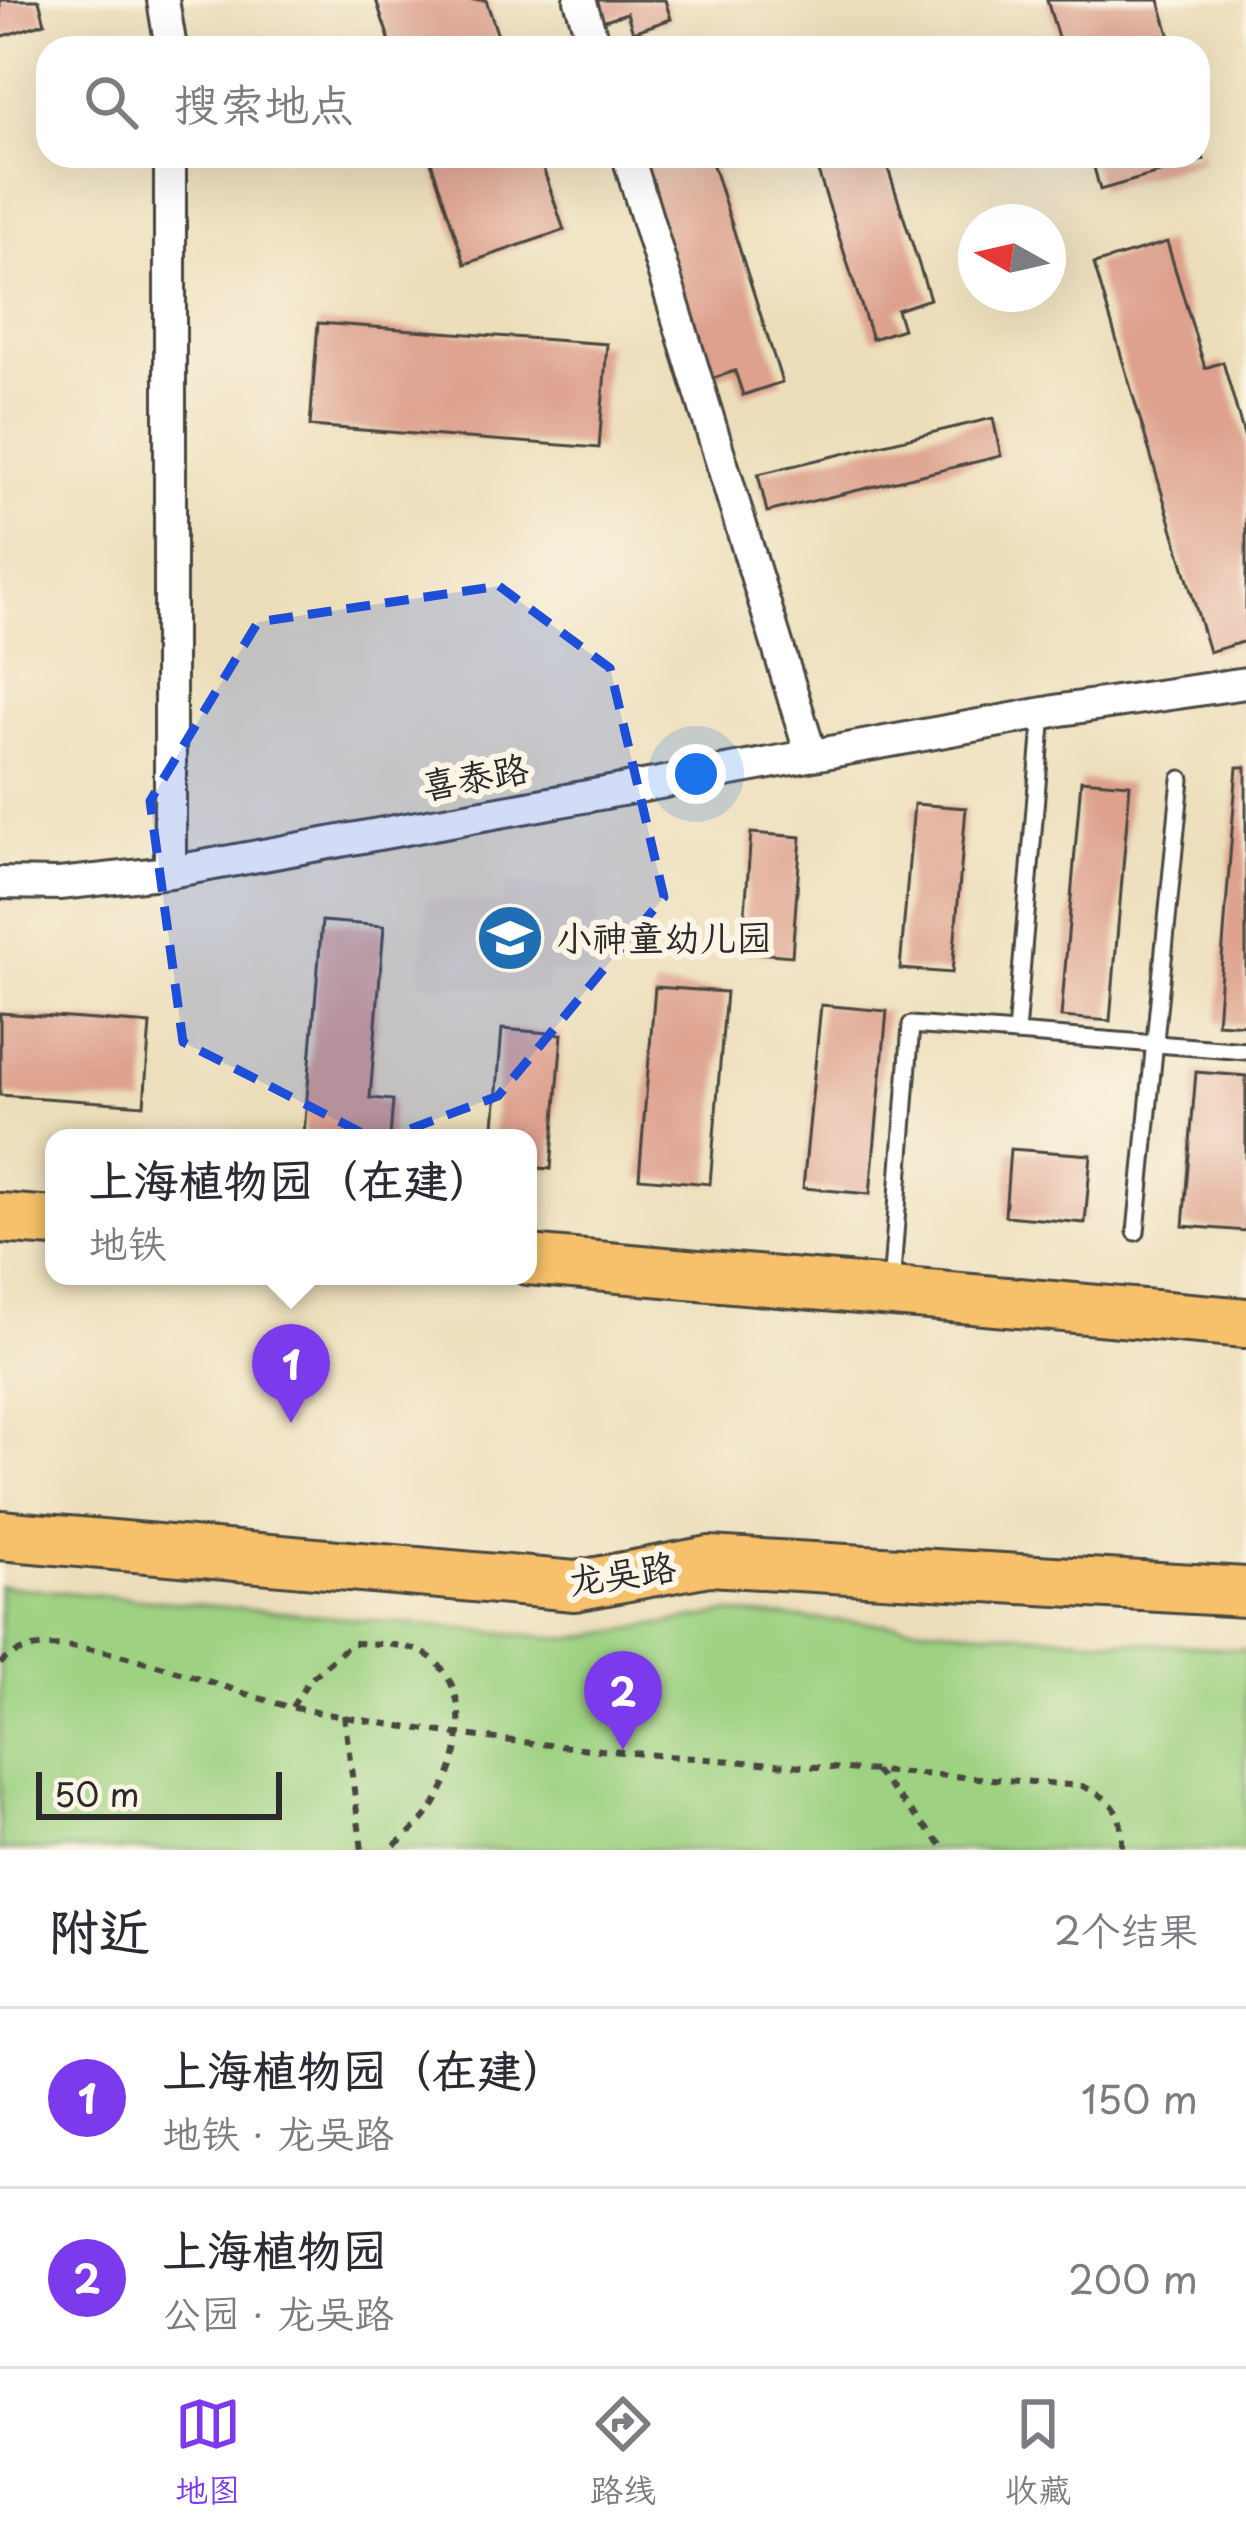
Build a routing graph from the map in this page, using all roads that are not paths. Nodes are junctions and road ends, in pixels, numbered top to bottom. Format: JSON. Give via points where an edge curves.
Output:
{"nodes":[{"id":1,"x":163,"y":0,"type":"edge"},
{"id":2,"x":580,"y":0,"type":"edge"},
{"id":3,"x":168,"y":36,"type":"edge"},
{"id":4,"x":591,"y":36,"type":"edge"},
{"id":5,"x":170,"y":168,"type":"edge"},
{"id":6,"x":632,"y":168,"type":"edge"},
{"id":7,"x":1246,"y":683,"type":"edge"},
{"id":8,"x":1042,"y":713,"type":"junction"},
{"id":9,"x":812,"y":755,"type":"junction"},
{"id":10,"x":1180,"y":779,"type":"dead end"},
{"id":11,"x":170,"y":872,"type":"junction"},
{"id":12,"x":0,"y":884,"type":"edge"},
{"id":13,"x":1016,"y":1033,"type":"junction"},
{"id":14,"x":1154,"y":1044,"type":"junction"},
{"id":15,"x":1246,"y":1051,"type":"edge"},
{"id":16,"x":0,"y":1218,"type":"edge"},
{"id":17,"x":45,"y":1221,"type":"edge"},
{"id":18,"x":1136,"y":1232,"type":"dead end"},
{"id":19,"x":537,"y":1261,"type":"edge"},
{"id":20,"x":891,"y":1290,"type":"junction"},
{"id":21,"x":1246,"y":1323,"type":"edge"},
{"id":22,"x":0,"y":1535,"type":"edge"},
{"id":23,"x":1246,"y":1592,"type":"edge"}],
"edges":[{"from":1,"to":3,"type":"street"},
{"from":2,"to":4,"type":"street"},
{"from":5,"to":11,"type":"street"},
{"from":6,"to":9,"type":"street"},
{"from":7,"to":8,"type":"street","name":"喜泰路"},
{"from":8,"to":9,"type":"street","name":"喜泰路"},
{"from":8,"to":13,"type":"lane"},
{"from":9,"to":11,"type":"street","name":"喜泰路"},
{"from":10,"to":14,"type":"lane"},
{"from":11,"to":12,"type":"street","name":"喜泰路"},
{"from":13,"to":14,"type":"lane"},
{"from":13,"to":20,"type":"lane","via":[[911,1025]]},
{"from":14,"to":15,"type":"lane"},
{"from":14,"to":18,"type":"lane"},
{"from":16,"to":17,"type":"main road"},
{"from":19,"to":20,"type":"main road"},
{"from":20,"to":21,"type":"main road"},
{"from":22,"to":23,"type":"main road","name":"龙吴路","via":[[575,1586],[709,1561]]}]}
